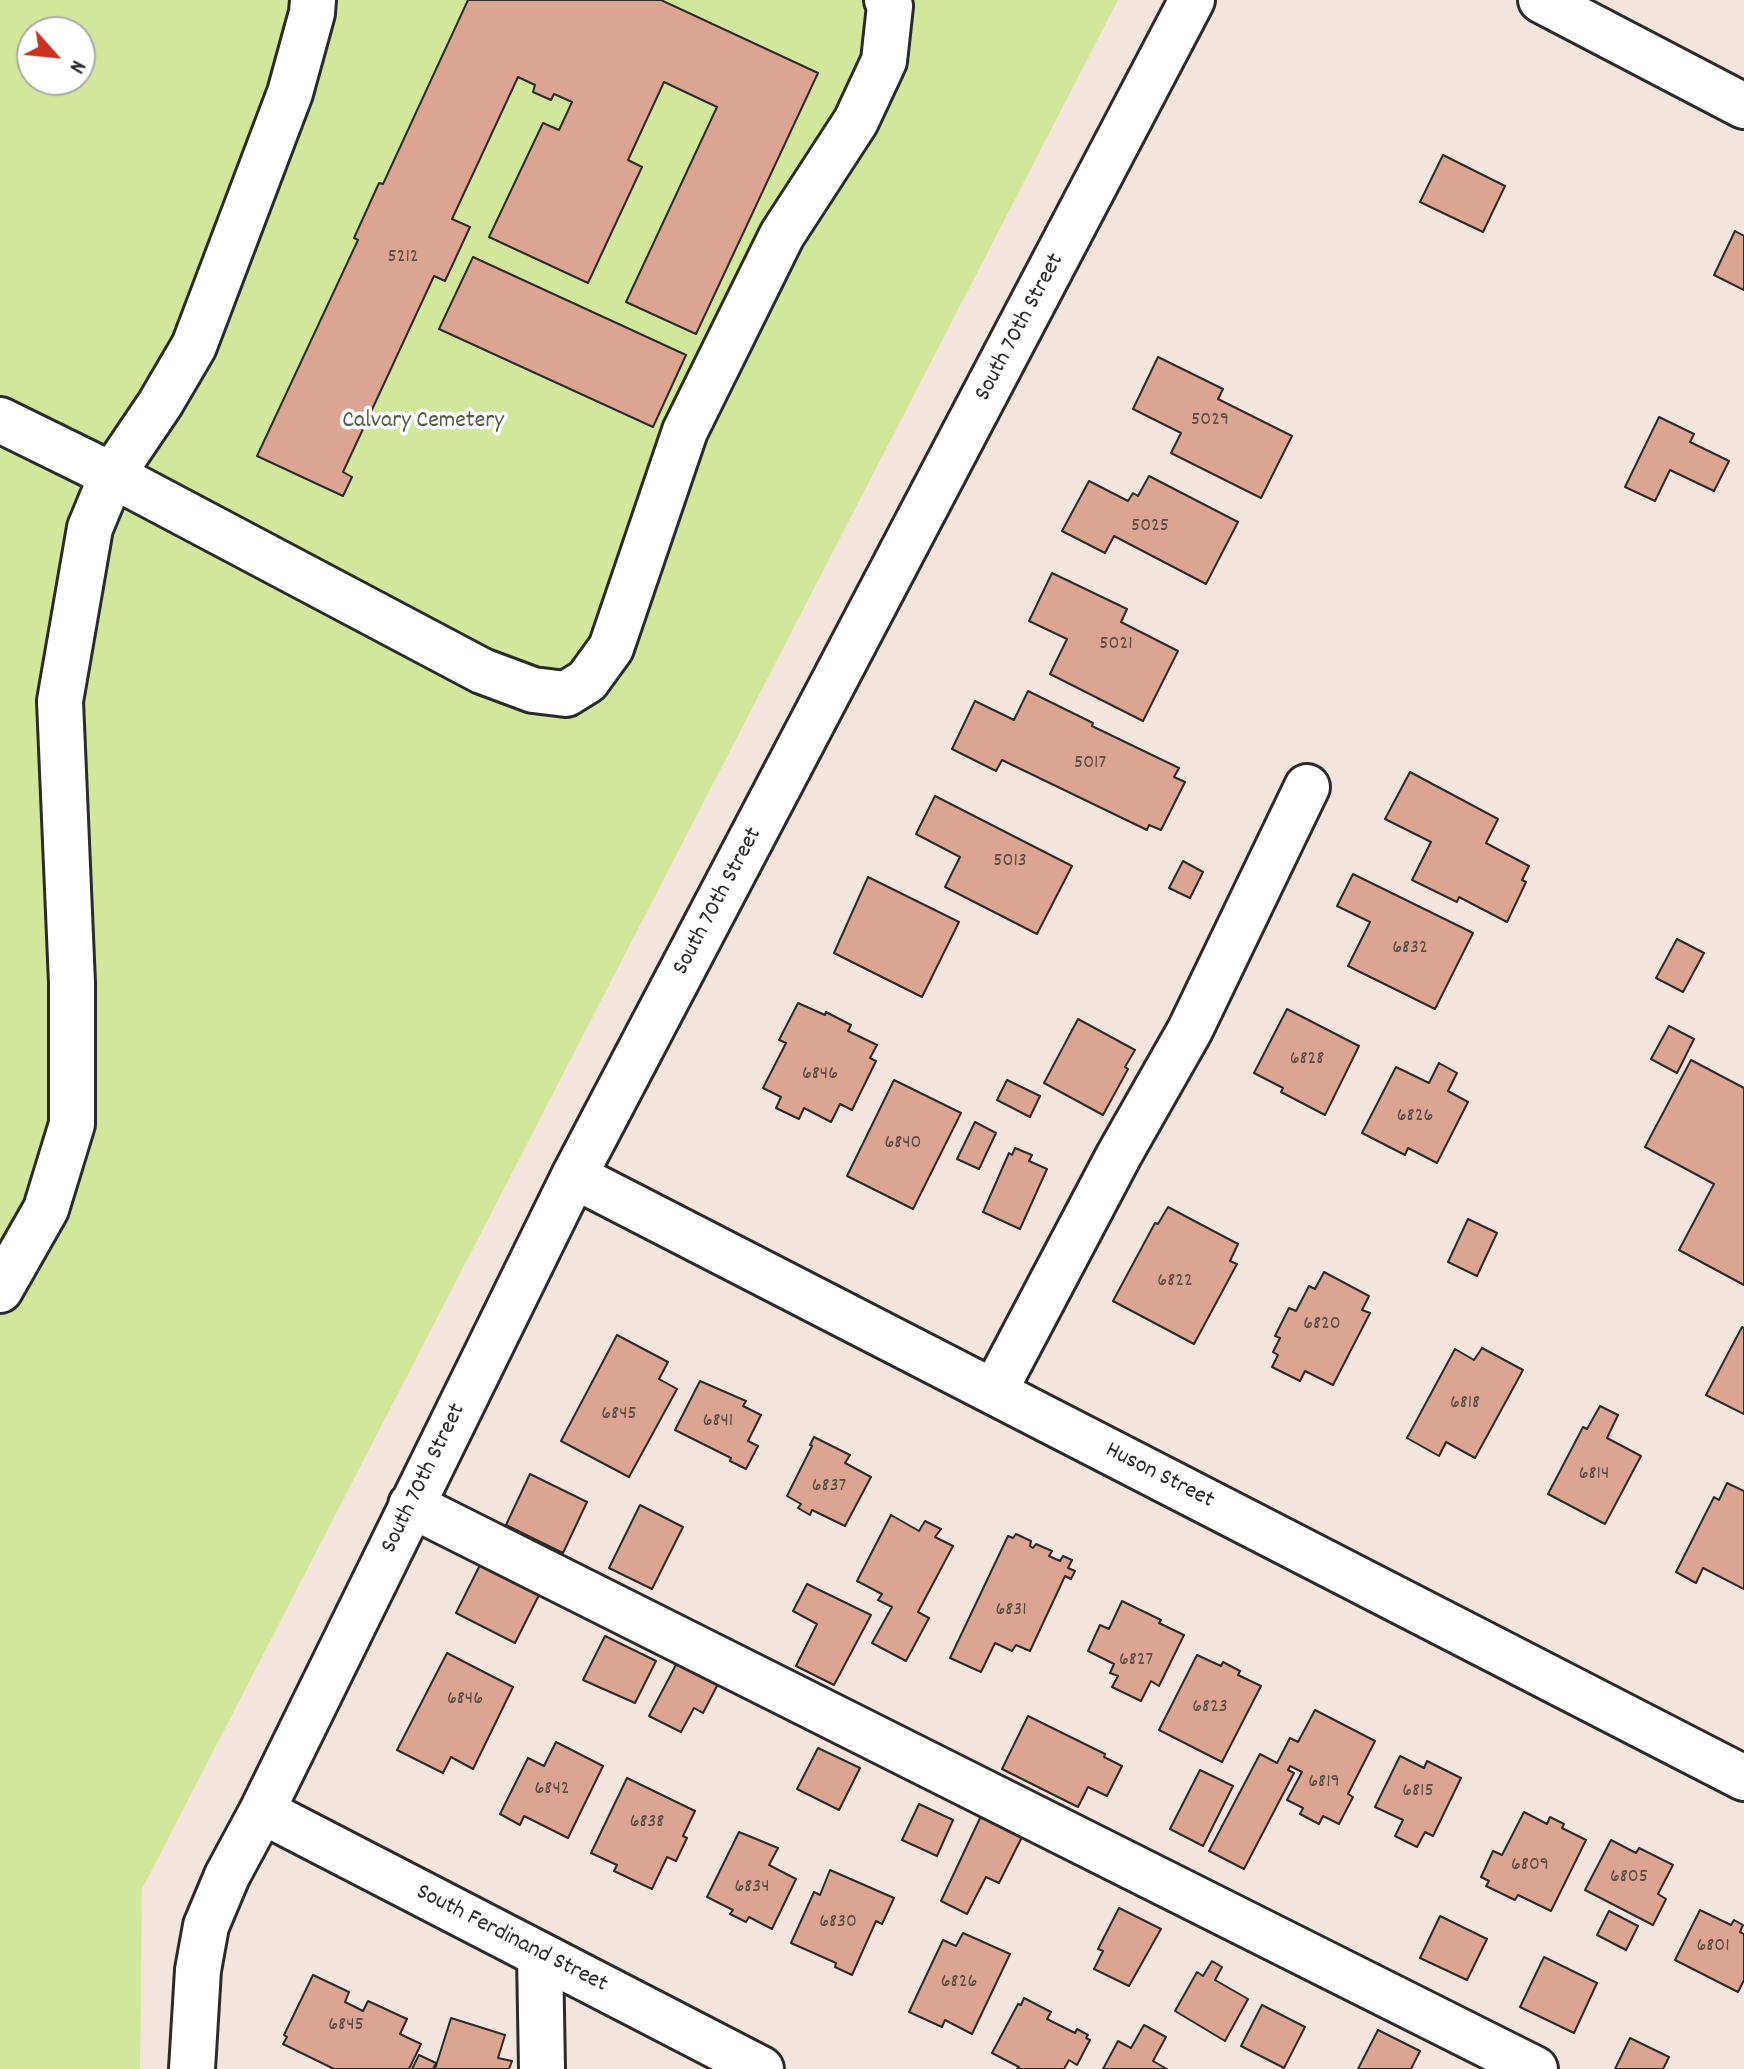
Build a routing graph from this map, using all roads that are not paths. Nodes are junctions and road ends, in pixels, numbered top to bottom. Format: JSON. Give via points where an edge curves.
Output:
{"nodes":[{"id":1,"x":313,"y":0,"type":"edge"},
{"id":2,"x":887,"y":0,"type":"edge"},
{"id":3,"x":1192,"y":0,"type":"edge"},
{"id":4,"x":1541,"y":0,"type":"edge"},
{"id":5,"x":1744,"y":106,"type":"edge"},
{"id":6,"x":0,"y":420,"type":"edge"},
{"id":7,"x":112,"y":475,"type":"junction"},
{"id":8,"x":1307,"y":787,"type":"dead end"},
{"id":9,"x":574,"y":1176,"type":"junction"},
{"id":10,"x":0,"y":1290,"type":"edge"},
{"id":11,"x":994,"y":1392,"type":"junction"},
{"id":12,"x":411,"y":1505,"type":"junction"},
{"id":13,"x":1744,"y":1778,"type":"edge"},
{"id":14,"x":262,"y":1811,"type":"junction"},
{"id":15,"x":540,"y":1955,"type":"junction"},
{"id":16,"x":192,"y":2069,"type":"edge"},
{"id":17,"x":542,"y":2069,"type":"edge"},
{"id":18,"x":761,"y":2069,"type":"edge"},
{"id":19,"x":1535,"y":2069,"type":"edge"}],
"edges":[{"from":1,"to":7,"type":"street","via":[[290,93],[194,346]]},
{"from":2,"to":7,"type":"street","via":[[884,61],[856,121],[782,235],[692,417],[611,648],[587,681],[566,694],[533,690],[482,671]]},
{"from":3,"to":9,"type":"street","name":"South 70th Street"},
{"from":4,"to":5,"type":"street"},
{"from":6,"to":7,"type":"street"},
{"from":7,"to":10,"type":"street","via":[[90,528],[60,701],[72,1124],[46,1209]]},
{"from":8,"to":11,"type":"street","via":[[1190,1030]]},
{"from":9,"to":11,"type":"street","name":"Huson Street"},
{"from":9,"to":12,"type":"street","name":"South 70th Street"},
{"from":11,"to":13,"type":"street","name":"Huson Street"},
{"from":12,"to":14,"type":"street","name":"South 70th Street"},
{"from":12,"to":19,"type":"street"},
{"from":14,"to":15,"type":"street","name":"South Ferdinand Street"},
{"from":14,"to":16,"type":"street","name":"South 70th Street","via":[[206,1926]]},
{"from":15,"to":17,"type":"street"},
{"from":15,"to":18,"type":"street","name":"South Ferdinand Street"}]}
